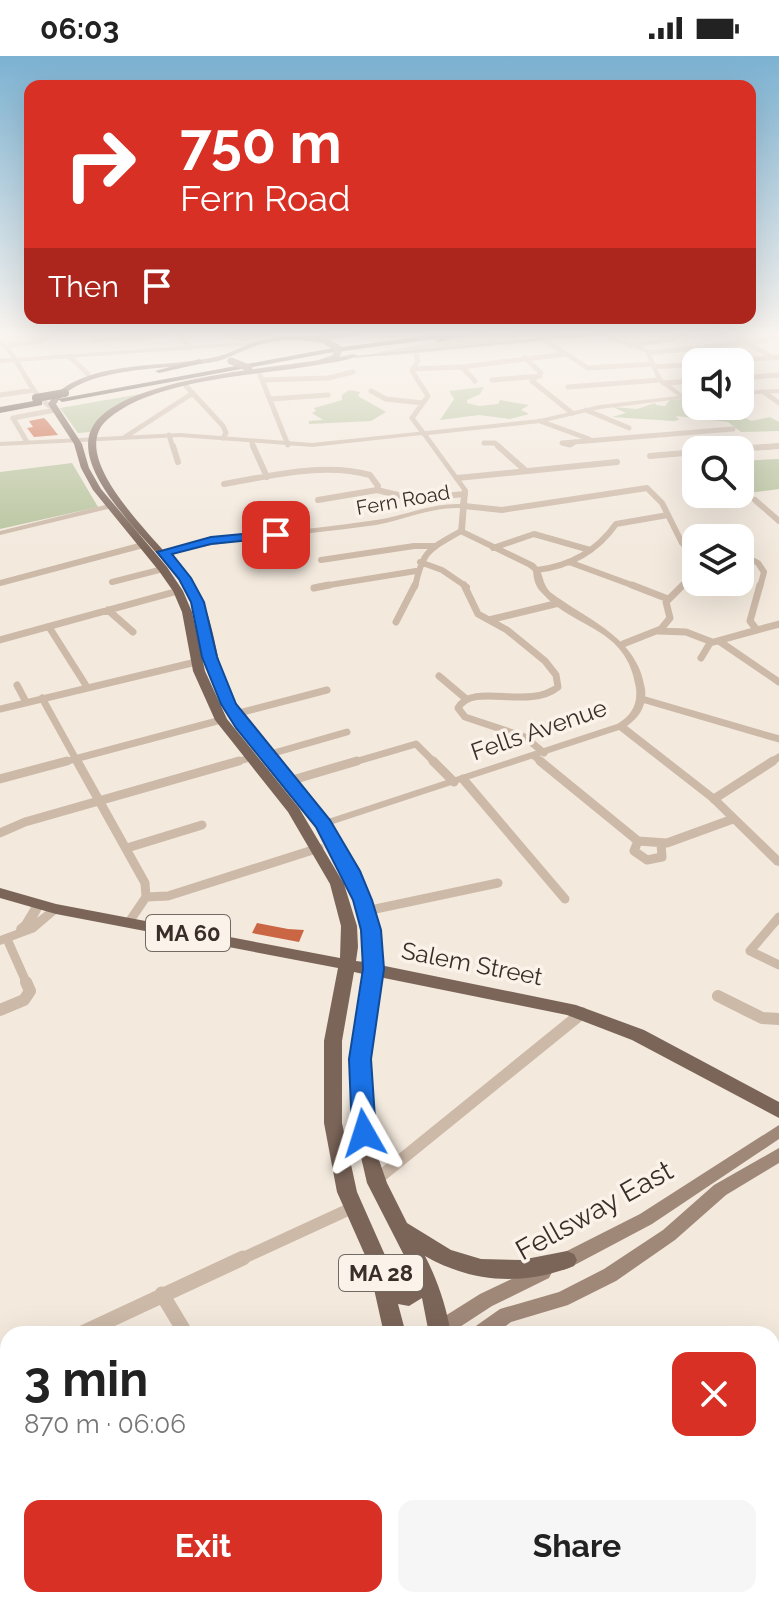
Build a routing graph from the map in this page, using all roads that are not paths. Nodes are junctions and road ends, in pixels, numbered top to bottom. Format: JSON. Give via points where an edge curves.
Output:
{"nodes":[{"id":1,"x":51,"y":407,"type":"edge"},
{"id":2,"x":118,"y":407,"type":"edge"},
{"id":3,"x":165,"y":407,"type":"edge"},
{"id":4,"x":206,"y":407,"type":"edge"},
{"id":5,"x":273,"y":407,"type":"edge"},
{"id":6,"x":420,"y":407,"type":"edge"},
{"id":7,"x":565,"y":407,"type":"edge"},
{"id":8,"x":604,"y":407,"type":"edge"},
{"id":9,"x":55,"y":410,"type":"junction"},
{"id":10,"x":586,"y":410,"type":"junction"},
{"id":11,"x":572,"y":413,"type":"junction"},
{"id":12,"x":540,"y":421,"type":"junction"},
{"id":13,"x":629,"y":428,"type":"dead end"},
{"id":14,"x":733,"y":429,"type":"dead end"},
{"id":15,"x":424,"y":434,"type":"junction"},
{"id":16,"x":169,"y":435,"type":"junction"},
{"id":17,"x":125,"y":437,"type":"junction"},
{"id":18,"x":223,"y":438,"type":"junction"},
{"id":19,"x":76,"y":439,"type":"junction"},
{"id":20,"x":91,"y":439,"type":"junction"},
{"id":21,"x":591,"y":440,"type":"junction"},
{"id":22,"x":27,"y":442,"type":"junction"},
{"id":23,"x":575,"y":442,"type":"dead end"},
{"id":24,"x":252,"y":443,"type":"junction"},
{"id":25,"x":484,"y":443,"type":"dead end"},
{"id":26,"x":0,"y":444,"type":"edge"},
{"id":27,"x":288,"y":445,"type":"junction"},
{"id":28,"x":779,"y":446,"type":"edge"},
{"id":29,"x":754,"y":448,"type":"edge"},
{"id":30,"x":682,"y":453,"type":"edge"},
{"id":31,"x":650,"y":456,"type":"dead end"},
{"id":32,"x":178,"y":462,"type":"dead end"},
{"id":33,"x":617,"y":462,"type":"dead end"},
{"id":34,"x":525,"y":470,"type":"junction"},
{"id":35,"x":267,"y":477,"type":"junction"},
{"id":36,"x":457,"y":478,"type":"junction"},
{"id":37,"x":224,"y":484,"type":"dead end"},
{"id":38,"x":377,"y":490,"type":"junction"},
{"id":39,"x":465,"y":494,"type":"junction"},
{"id":40,"x":318,"y":500,"type":"dead end"},
{"id":41,"x":755,"y":500,"type":"dead end"},
{"id":42,"x":109,"y":506,"type":"junction"},
{"id":43,"x":464,"y":506,"type":"junction"},
{"id":44,"x":779,"y":506,"type":"edge"},
{"id":45,"x":764,"y":508,"type":"junction"},
{"id":46,"x":668,"y":515,"type":"junction"},
{"id":47,"x":779,"y":521,"type":"edge"},
{"id":48,"x":461,"y":531,"type":"junction"},
{"id":49,"x":0,"y":533,"type":"edge"},
{"id":50,"x":682,"y":542,"type":"edge"},
{"id":51,"x":143,"y":545,"type":"junction"},
{"id":52,"x":434,"y":546,"type":"junction"},
{"id":53,"x":493,"y":548,"type":"junction"},
{"id":54,"x":590,"y":550,"type":"junction"},
{"id":55,"x":163,"y":552,"type":"junction"},
{"id":56,"x":321,"y":560,"type":"dead end"},
{"id":57,"x":754,"y":561,"type":"edge"},
{"id":58,"x":420,"y":562,"type":"junction"},
{"id":59,"x":569,"y":562,"type":"junction"},
{"id":60,"x":163,"y":569,"type":"junction"},
{"id":61,"x":537,"y":570,"type":"junction"},
{"id":62,"x":416,"y":571,"type":"junction"},
{"id":63,"x":112,"y":582,"type":"dead end"},
{"id":64,"x":0,"y":583,"type":"edge"},
{"id":65,"x":682,"y":586,"type":"edge"},
{"id":66,"x":314,"y":588,"type":"dead end"},
{"id":67,"x":178,"y":591,"type":"junction"},
{"id":68,"x":668,"y":599,"type":"junction"},
{"id":69,"x":559,"y":603,"type":"junction"},
{"id":70,"x":108,"y":610,"type":"junction"},
{"id":71,"x":670,"y":618,"type":"junction"},
{"id":72,"x":489,"y":620,"type":"junction"},
{"id":73,"x":396,"y":622,"type":"dead end"},
{"id":74,"x":779,"y":624,"type":"edge"},
{"id":75,"x":49,"y":627,"type":"junction"},
{"id":76,"x":757,"y":630,"type":"junction"},
{"id":77,"x":657,"y":631,"type":"junction"},
{"id":78,"x":133,"y":632,"type":"dead end"},
{"id":79,"x":693,"y":634,"type":"junction"},
{"id":80,"x":0,"y":640,"type":"edge"},
{"id":81,"x":716,"y":641,"type":"junction"},
{"id":82,"x":623,"y":644,"type":"junction"},
{"id":83,"x":701,"y":658,"type":"dead end"},
{"id":84,"x":196,"y":662,"type":"junction"},
{"id":85,"x":439,"y":676,"type":"dead end"},
{"id":86,"x":779,"y":682,"type":"edge"},
{"id":87,"x":17,"y":685,"type":"dead end"},
{"id":88,"x":87,"y":687,"type":"junction"},
{"id":89,"x":327,"y":690,"type":"dead end"},
{"id":90,"x":42,"y":698,"type":"junction"},
{"id":91,"x":465,"y":698,"type":"junction"},
{"id":92,"x":642,"y":699,"type":"junction"},
{"id":93,"x":26,"y":702,"type":"junction"},
{"id":94,"x":0,"y":709,"type":"edge"},
{"id":95,"x":235,"y":714,"type":"junction"},
{"id":96,"x":221,"y":720,"type":"junction"},
{"id":97,"x":620,"y":726,"type":"junction"},
{"id":98,"x":347,"y":732,"type":"dead end"},
{"id":99,"x":779,"y":739,"type":"edge"},
{"id":100,"x":267,"y":755,"type":"junction"},
{"id":101,"x":539,"y":755,"type":"junction"},
{"id":102,"x":779,"y":757,"type":"edge"},
{"id":103,"x":76,"y":758,"type":"junction"},
{"id":104,"x":250,"y":758,"type":"junction"},
{"id":105,"x":0,"y":779,"type":"edge"},
{"id":106,"x":289,"y":781,"type":"junction"},
{"id":107,"x":459,"y":781,"type":"junction"},
{"id":108,"x":714,"y":799,"type":"junction"},
{"id":109,"x":99,"y":801,"type":"junction"},
{"id":110,"x":733,"y":819,"type":"junction"},
{"id":111,"x":323,"y":824,"type":"junction"},
{"id":112,"x":202,"y":825,"type":"dead end"},
{"id":113,"x":0,"y":833,"type":"edge"},
{"id":114,"x":638,"y":841,"type":"junction"},
{"id":115,"x":661,"y":844,"type":"junction"},
{"id":116,"x":127,"y":848,"type":"junction"},
{"id":117,"x":319,"y":848,"type":"junction"},
{"id":118,"x":779,"y":862,"type":"edge"},
{"id":119,"x":498,"y":883,"type":"dead end"},
{"id":120,"x":0,"y":893,"type":"edge"},
{"id":121,"x":146,"y":897,"type":"junction"},
{"id":122,"x":565,"y":899,"type":"dead end"},
{"id":123,"x":38,"y":905,"type":"junction"},
{"id":124,"x":56,"y":909,"type":"junction"},
{"id":125,"x":366,"y":911,"type":"junction"},
{"id":126,"x":779,"y":917,"type":"edge"},
{"id":127,"x":129,"y":922,"type":"junction"},
{"id":128,"x":4,"y":940,"type":"edge"},
{"id":129,"x":348,"y":964,"type":"junction"},
{"id":130,"x":779,"y":965,"type":"edge"},
{"id":131,"x":373,"y":969,"type":"junction"},
{"id":132,"x":718,"y":996,"type":"dead end"},
{"id":133,"x":0,"y":1010,"type":"edge"},
{"id":134,"x":582,"y":1013,"type":"junction"},
{"id":135,"x":779,"y":1019,"type":"edge"},
{"id":136,"x":778,"y":1110,"type":"edge"},
{"id":137,"x":779,"y":1131,"type":"edge"},
{"id":138,"x":779,"y":1155,"type":"edge"},
{"id":139,"x":376,"y":1180,"type":"junction"},
{"id":140,"x":352,"y":1208,"type":"junction"},
{"id":141,"x":396,"y":1225,"type":"junction"},
{"id":142,"x":417,"y":1258,"type":"junction"},
{"id":143,"x":567,"y":1260,"type":"junction"},
{"id":144,"x":378,"y":1262,"type":"junction"},
{"id":145,"x":162,"y":1294,"type":"junction"},
{"id":146,"x":96,"y":1326,"type":"edge"},
{"id":147,"x":181,"y":1326,"type":"edge"},
{"id":148,"x":393,"y":1326,"type":"edge"},
{"id":149,"x":436,"y":1326,"type":"edge"},
{"id":150,"x":446,"y":1326,"type":"edge"},
{"id":151,"x":491,"y":1326,"type":"edge"}],
"edges":[{"from":1,"to":9,"type":"street"},
{"from":2,"to":20,"type":"main road","via":[[101,421]]},
{"from":3,"to":17,"type":"street"},
{"from":4,"to":18,"type":"street","via":[[223,426]]},
{"from":5,"to":27,"type":"street"},
{"from":6,"to":15,"type":"street","via":[[412,418]]},
{"from":7,"to":11,"type":"street"},
{"from":8,"to":10,"type":"street"},
{"from":9,"to":19,"type":"main road","number":"MA 28"},
{"from":9,"to":22,"type":"street","via":[[13,418]]},
{"from":10,"to":11,"type":"street"},
{"from":10,"to":13,"type":"street"},
{"from":11,"to":12,"type":"street"},
{"from":12,"to":15,"type":"street"},
{"from":12,"to":21,"type":"street"},
{"from":14,"to":21,"type":"street"},
{"from":15,"to":27,"type":"street"},
{"from":15,"to":36,"type":"street"},
{"from":16,"to":17,"type":"street"},
{"from":16,"to":18,"type":"street"},
{"from":16,"to":32,"type":"street"},
{"from":17,"to":20,"type":"street"},
{"from":18,"to":24,"type":"street"},
{"from":19,"to":20,"type":"street"},
{"from":19,"to":22,"type":"street"},
{"from":19,"to":42,"type":"main road","number":"MA 28","via":[[88,476]]},
{"from":20,"to":55,"type":"main road","number":"MA 28","via":[[106,485]]},
{"from":21,"to":23,"type":"street"},
{"from":22,"to":26,"type":"street"},
{"from":24,"to":27,"type":"street"},
{"from":24,"to":35,"type":"street"},
{"from":25,"to":34,"type":"street","via":[[494,443]]},
{"from":28,"to":29,"type":"street"},
{"from":30,"to":31,"type":"street"},
{"from":33,"to":34,"type":"street"},
{"from":34,"to":36,"type":"street"},
{"from":35,"to":37,"type":"street"},
{"from":35,"to":38,"type":"street","via":[[355,471],[370,475]]},
{"from":36,"to":39,"type":"street"},
{"from":38,"to":39,"type":"street","via":[[419,499]]},
{"from":38,"to":40,"type":"street"},
{"from":39,"to":43,"type":"street"},
{"from":41,"to":45,"type":"street"},
{"from":42,"to":49,"type":"street"},
{"from":42,"to":51,"type":"main road","number":"MA 28"},
{"from":43,"to":46,"type":"street","name":"Fern Road","via":[[499,510],[648,488]]},
{"from":43,"to":48,"type":"street"},
{"from":43,"to":55,"type":"street","name":"Fern Road","via":[[350,526],[211,540]]},
{"from":44,"to":45,"type":"street"},
{"from":45,"to":47,"type":"street"},
{"from":46,"to":50,"type":"street"},
{"from":46,"to":54,"type":"street","via":[[616,524],[608,538]]},
{"from":48,"to":52,"type":"street"},
{"from":48,"to":53,"type":"street"},
{"from":51,"to":60,"type":"main road","number":"MA 28"},
{"from":51,"to":64,"type":"street"},
{"from":52,"to":56,"type":"street"},
{"from":52,"to":58,"type":"street"},
{"from":53,"to":54,"type":"street","via":[[534,534]]},
{"from":53,"to":61,"type":"street"},
{"from":54,"to":59,"type":"street"},
{"from":55,"to":95,"type":"main road","number":"MA 28","via":[[198,602],[214,673]]},
{"from":57,"to":76,"type":"street","via":[[764,572],[750,621]]},
{"from":58,"to":62,"type":"street"},
{"from":58,"to":72,"type":"street","via":[[468,588],[474,610]]},
{"from":59,"to":61,"type":"street"},
{"from":59,"to":68,"type":"street"},
{"from":60,"to":63,"type":"street"},
{"from":60,"to":67,"type":"main road","number":"MA 28"},
{"from":61,"to":69,"type":"street","via":[[539,584]]},
{"from":62,"to":66,"type":"street"},
{"from":62,"to":73,"type":"street","via":[[414,591]]},
{"from":65,"to":68,"type":"street"},
{"from":67,"to":70,"type":"street"},
{"from":67,"to":84,"type":"main road","number":"MA 28"},
{"from":68,"to":71,"type":"street"},
{"from":69,"to":72,"type":"street"},
{"from":69,"to":82,"type":"street"},
{"from":70,"to":75,"type":"street"},
{"from":70,"to":78,"type":"street"},
{"from":71,"to":77,"type":"street"},
{"from":71,"to":79,"type":"street"},
{"from":72,"to":91,"type":"street","via":[[545,661],[559,685],[537,698]]},
{"from":74,"to":76,"type":"street"},
{"from":75,"to":80,"type":"street"},
{"from":75,"to":88,"type":"street"},
{"from":76,"to":81,"type":"street"},
{"from":77,"to":79,"type":"street"},
{"from":77,"to":82,"type":"street"},
{"from":79,"to":81,"type":"street"},
{"from":81,"to":83,"type":"street","via":[[705,647]]},
{"from":81,"to":86,"type":"street"},
{"from":82,"to":92,"type":"street"},
{"from":84,"to":88,"type":"street"},
{"from":84,"to":96,"type":"main road","number":"MA 28"},
{"from":85,"to":91,"type":"street"},
{"from":87,"to":93,"type":"street"},
{"from":88,"to":90,"type":"street"},
{"from":89,"to":95,"type":"street"},
{"from":90,"to":93,"type":"street"},
{"from":90,"to":103,"type":"street"},
{"from":91,"to":101,"type":"street","via":[[458,708],[463,716],[525,737]]},
{"from":92,"to":97,"type":"street","name":"Fells Avenue","via":[[635,715]]},
{"from":92,"to":99,"type":"street"},
{"from":93,"to":94,"type":"street"},
{"from":95,"to":100,"type":"main road","number":"MA 28"},
{"from":96,"to":103,"type":"street"},
{"from":96,"to":104,"type":"main road","number":"MA 28"},
{"from":97,"to":101,"type":"street","name":"Fells Avenue"},
{"from":97,"to":108,"type":"street"},
{"from":98,"to":100,"type":"street"},
{"from":100,"to":106,"type":"main road","number":"MA 28"},
{"from":101,"to":107,"type":"street","name":"Fells Avenue"},
{"from":101,"to":114,"type":"street"},
{"from":102,"to":108,"type":"street"},
{"from":103,"to":105,"type":"street"},
{"from":103,"to":109,"type":"street"},
{"from":104,"to":109,"type":"street"},
{"from":104,"to":117,"type":"main road","number":"MA 28"},
{"from":106,"to":107,"type":"street","via":[[416,744]]},
{"from":106,"to":111,"type":"main road","number":"MA 28"},
{"from":107,"to":111,"type":"street","name":"Fells Avenue"},
{"from":107,"to":122,"type":"street"},
{"from":108,"to":110,"type":"street"},
{"from":109,"to":113,"type":"street"},
{"from":109,"to":116,"type":"street"},
{"from":110,"to":115,"type":"street"},
{"from":110,"to":118,"type":"street"},
{"from":111,"to":125,"type":"main road","number":"MA 28"},
{"from":112,"to":116,"type":"street"},
{"from":114,"to":115,"type":"street"},
{"from":114,"to":115,"type":"street","via":[[634,851],[647,860],[662,857]]},
{"from":116,"to":121,"type":"street","via":[[145,883]]},
{"from":117,"to":121,"type":"street","via":[[168,896]]},
{"from":117,"to":129,"type":"main road","number":"MA 28","via":[[346,913]]},
{"from":119,"to":125,"type":"street"},
{"from":120,"to":123,"type":"main road","name":"Salem Street","number":"MA 60"},
{"from":121,"to":127,"type":"street"},
{"from":123,"to":124,"type":"main road","name":"Salem Street","number":"MA 60"},
{"from":123,"to":128,"type":"street","via":[[27,925]]},
{"from":124,"to":127,"type":"main road","name":"Salem Street","number":"MA 60"},
{"from":124,"to":128,"type":"street"},
{"from":125,"to":131,"type":"main road","number":"MA 28"},
{"from":126,"to":130,"type":"street","via":[[750,951]]},
{"from":127,"to":129,"type":"main road","name":"Salem Street","number":"MA 60"},
{"from":128,"to":133,"type":"street","via":[[30,991],[24,1000]]},
{"from":129,"to":131,"type":"main road","name":"Salem Street","number":"MA 60"},
{"from":129,"to":140,"type":"main road","number":"MA 28","via":[[333,1041],[331,1090],[336,1144]]},
{"from":131,"to":134,"type":"main road","name":"Salem Street","number":"MA 60"},
{"from":131,"to":139,"type":"main road","number":"MA 28","via":[[359,1074],[364,1133]]},
{"from":132,"to":135,"type":"street","via":[[762,1018]]},
{"from":134,"to":136,"type":"main road","number":"MA 60","via":[[638,1035]]},
{"from":134,"to":139,"type":"street"},
{"from":137,"to":143,"type":"main road","name":"Fellsway East","via":[[646,1219]]},
{"from":138,"to":151,"type":"main road","name":"Fellsway East","via":[[720,1190],[669,1235],[610,1275],[562,1299],[506,1315]]},
{"from":139,"to":141,"type":"main road","number":"MA 28"},
{"from":140,"to":144,"type":"main road","number":"MA 28"},
{"from":140,"to":145,"type":"street"},
{"from":141,"to":142,"type":"main road","number":"MA 28"},
{"from":141,"to":143,"type":"main road","via":[[436,1252],[473,1268],[521,1272]]},
{"from":142,"to":144,"type":"main road","via":[[421,1285],[409,1296],[392,1290]]},
{"from":142,"to":149,"type":"main road","number":"MA 28","via":[[430,1284]]},
{"from":143,"to":150,"type":"main road","name":"Fellsway East"},
{"from":144,"to":148,"type":"main road","number":"MA 28"},
{"from":145,"to":146,"type":"street"},
{"from":145,"to":147,"type":"street"}]}
